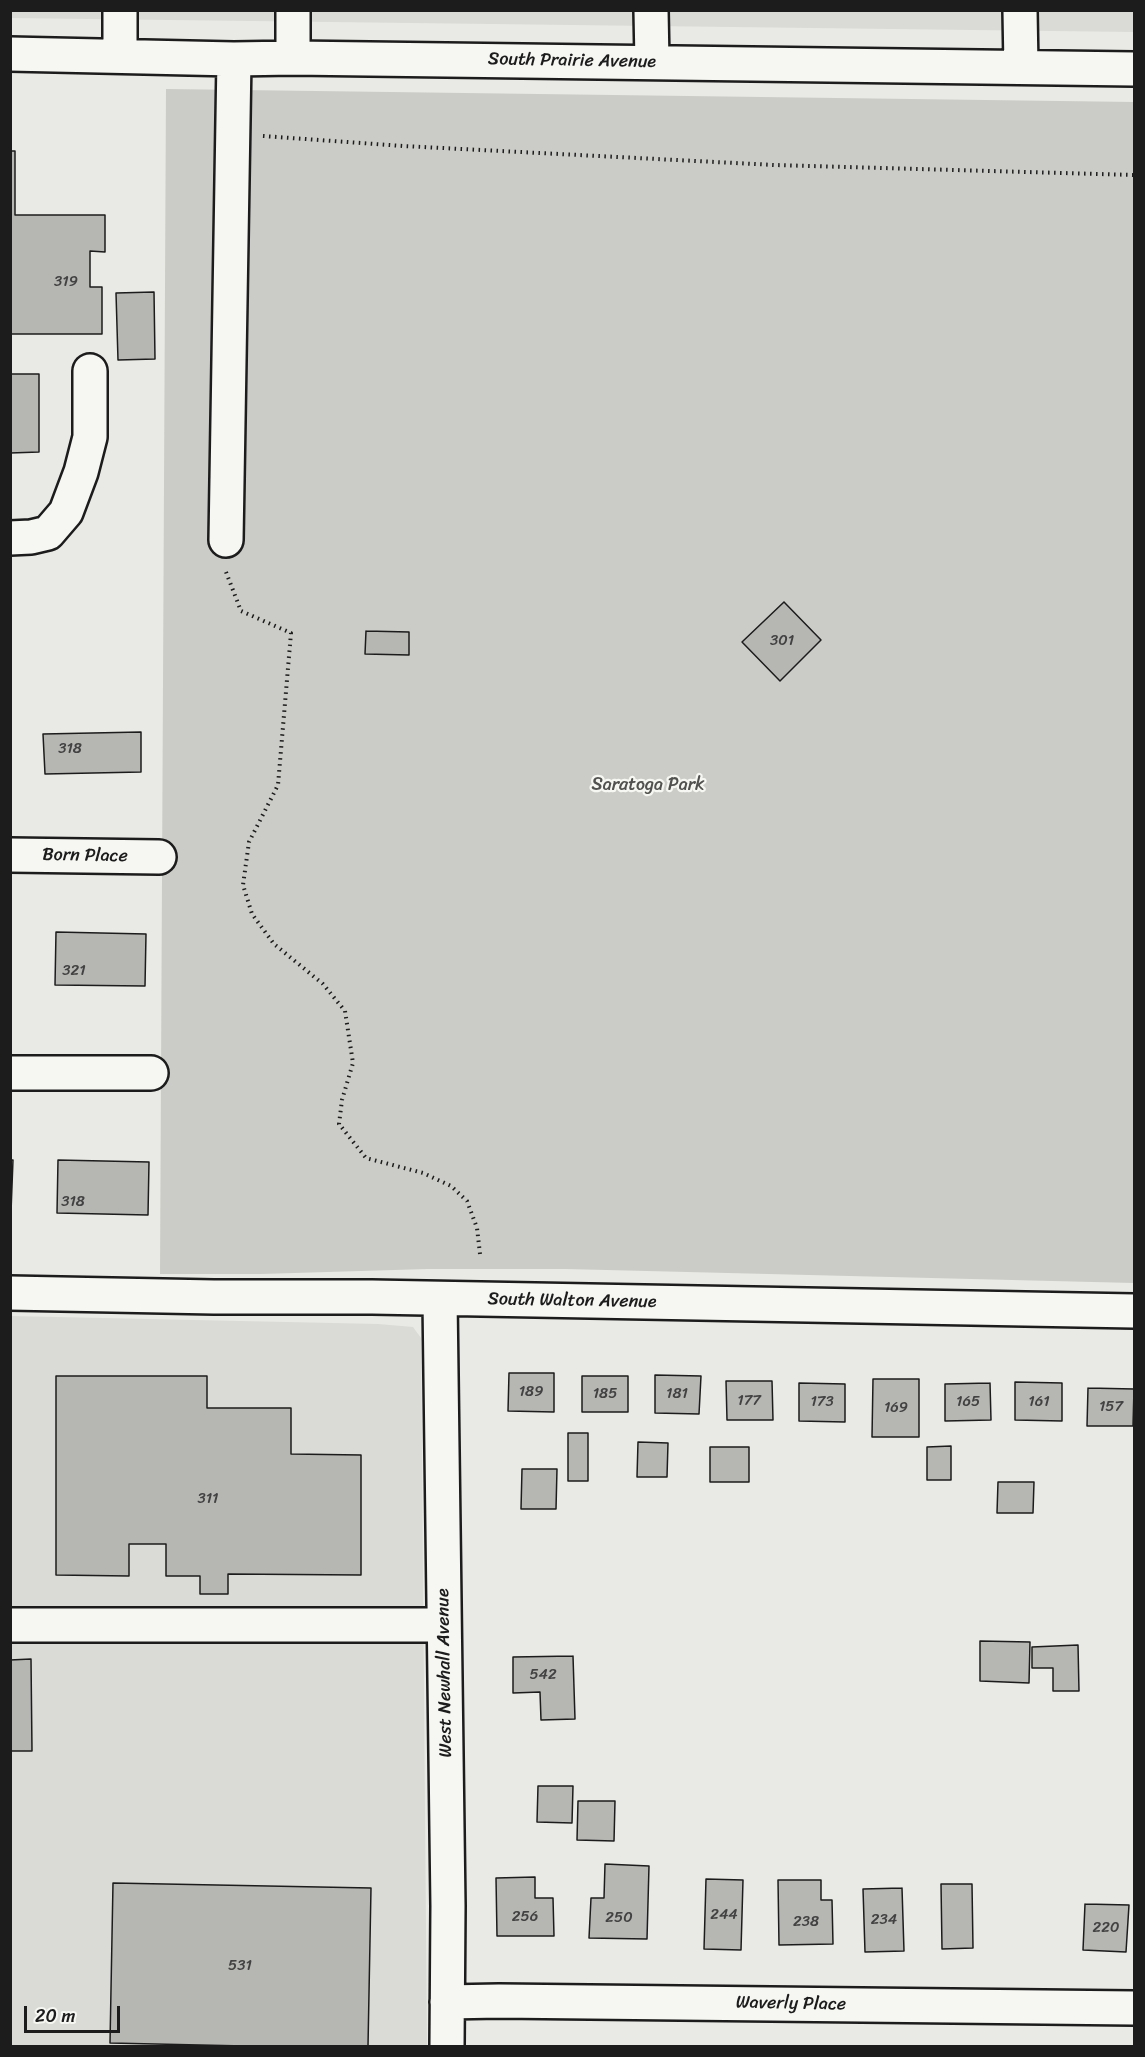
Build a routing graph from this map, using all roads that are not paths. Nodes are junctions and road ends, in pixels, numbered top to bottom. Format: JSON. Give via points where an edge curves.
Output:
{"nodes":[{"id":1,"x":120,"y":10,"type":"edge"},
{"id":2,"x":293,"y":10,"type":"edge"},
{"id":3,"x":651,"y":10,"type":"edge"},
{"id":4,"x":1020,"y":10,"type":"edge"},
{"id":5,"x":10,"y":54,"type":"edge"},
{"id":6,"x":120,"y":55,"type":"junction"},
{"id":7,"x":293,"y":58,"type":"junction"},
{"id":8,"x":234,"y":59,"type":"junction"},
{"id":9,"x":652,"y":62,"type":"junction"},
{"id":10,"x":1021,"y":67,"type":"junction"},
{"id":11,"x":1134,"y":69,"type":"edge"},
{"id":12,"x":90,"y":371,"type":"dead end"},
{"id":13,"x":10,"y":538,"type":"edge"},
{"id":14,"x":226,"y":540,"type":"road end"},
{"id":15,"x":10,"y":855,"type":"edge"},
{"id":16,"x":159,"y":857,"type":"dead end"},
{"id":17,"x":10,"y":1073,"type":"edge"},
{"id":18,"x":151,"y":1073,"type":"dead end"},
{"id":19,"x":10,"y":1293,"type":"edge"},
{"id":20,"x":440,"y":1299,"type":"junction"},
{"id":21,"x":1134,"y":1311,"type":"edge"},
{"id":22,"x":10,"y":1625,"type":"edge"},
{"id":23,"x":444,"y":1625,"type":"junction"},
{"id":24,"x":447,"y":2002,"type":"junction"},
{"id":25,"x":1134,"y":2008,"type":"edge"},
{"id":26,"x":447,"y":2046,"type":"edge"}],
"edges":[{"from":1,"to":6,"type":"street"},
{"from":2,"to":7,"type":"street"},
{"from":3,"to":9,"type":"street"},
{"from":4,"to":10,"type":"street"},
{"from":5,"to":6,"type":"street","name":"South Prairie Avenue"},
{"from":6,"to":8,"type":"street","name":"South Prairie Avenue"},
{"from":7,"to":8,"type":"street","name":"South Prairie Avenue"},
{"from":7,"to":9,"type":"street","name":"South Prairie Avenue"},
{"from":8,"to":14,"type":"street"},
{"from":9,"to":10,"type":"street","name":"South Prairie Avenue"},
{"from":10,"to":11,"type":"street","name":"South Prairie Avenue"},
{"from":12,"to":13,"type":"street","via":[[90,437],[66,512],[48,533]]},
{"from":15,"to":16,"type":"street","name":"Born Place"},
{"from":17,"to":18,"type":"street"},
{"from":19,"to":20,"type":"street","name":"South Walton Avenue"},
{"from":20,"to":21,"type":"street","name":"South Walton Avenue"},
{"from":20,"to":23,"type":"street","name":"West Newhall Avenue"},
{"from":22,"to":23,"type":"street"},
{"from":23,"to":24,"type":"street","name":"West Newhall Avenue"},
{"from":24,"to":25,"type":"street","name":"Waverly Place"},
{"from":24,"to":26,"type":"street","name":"West Newhall Avenue"}]}
